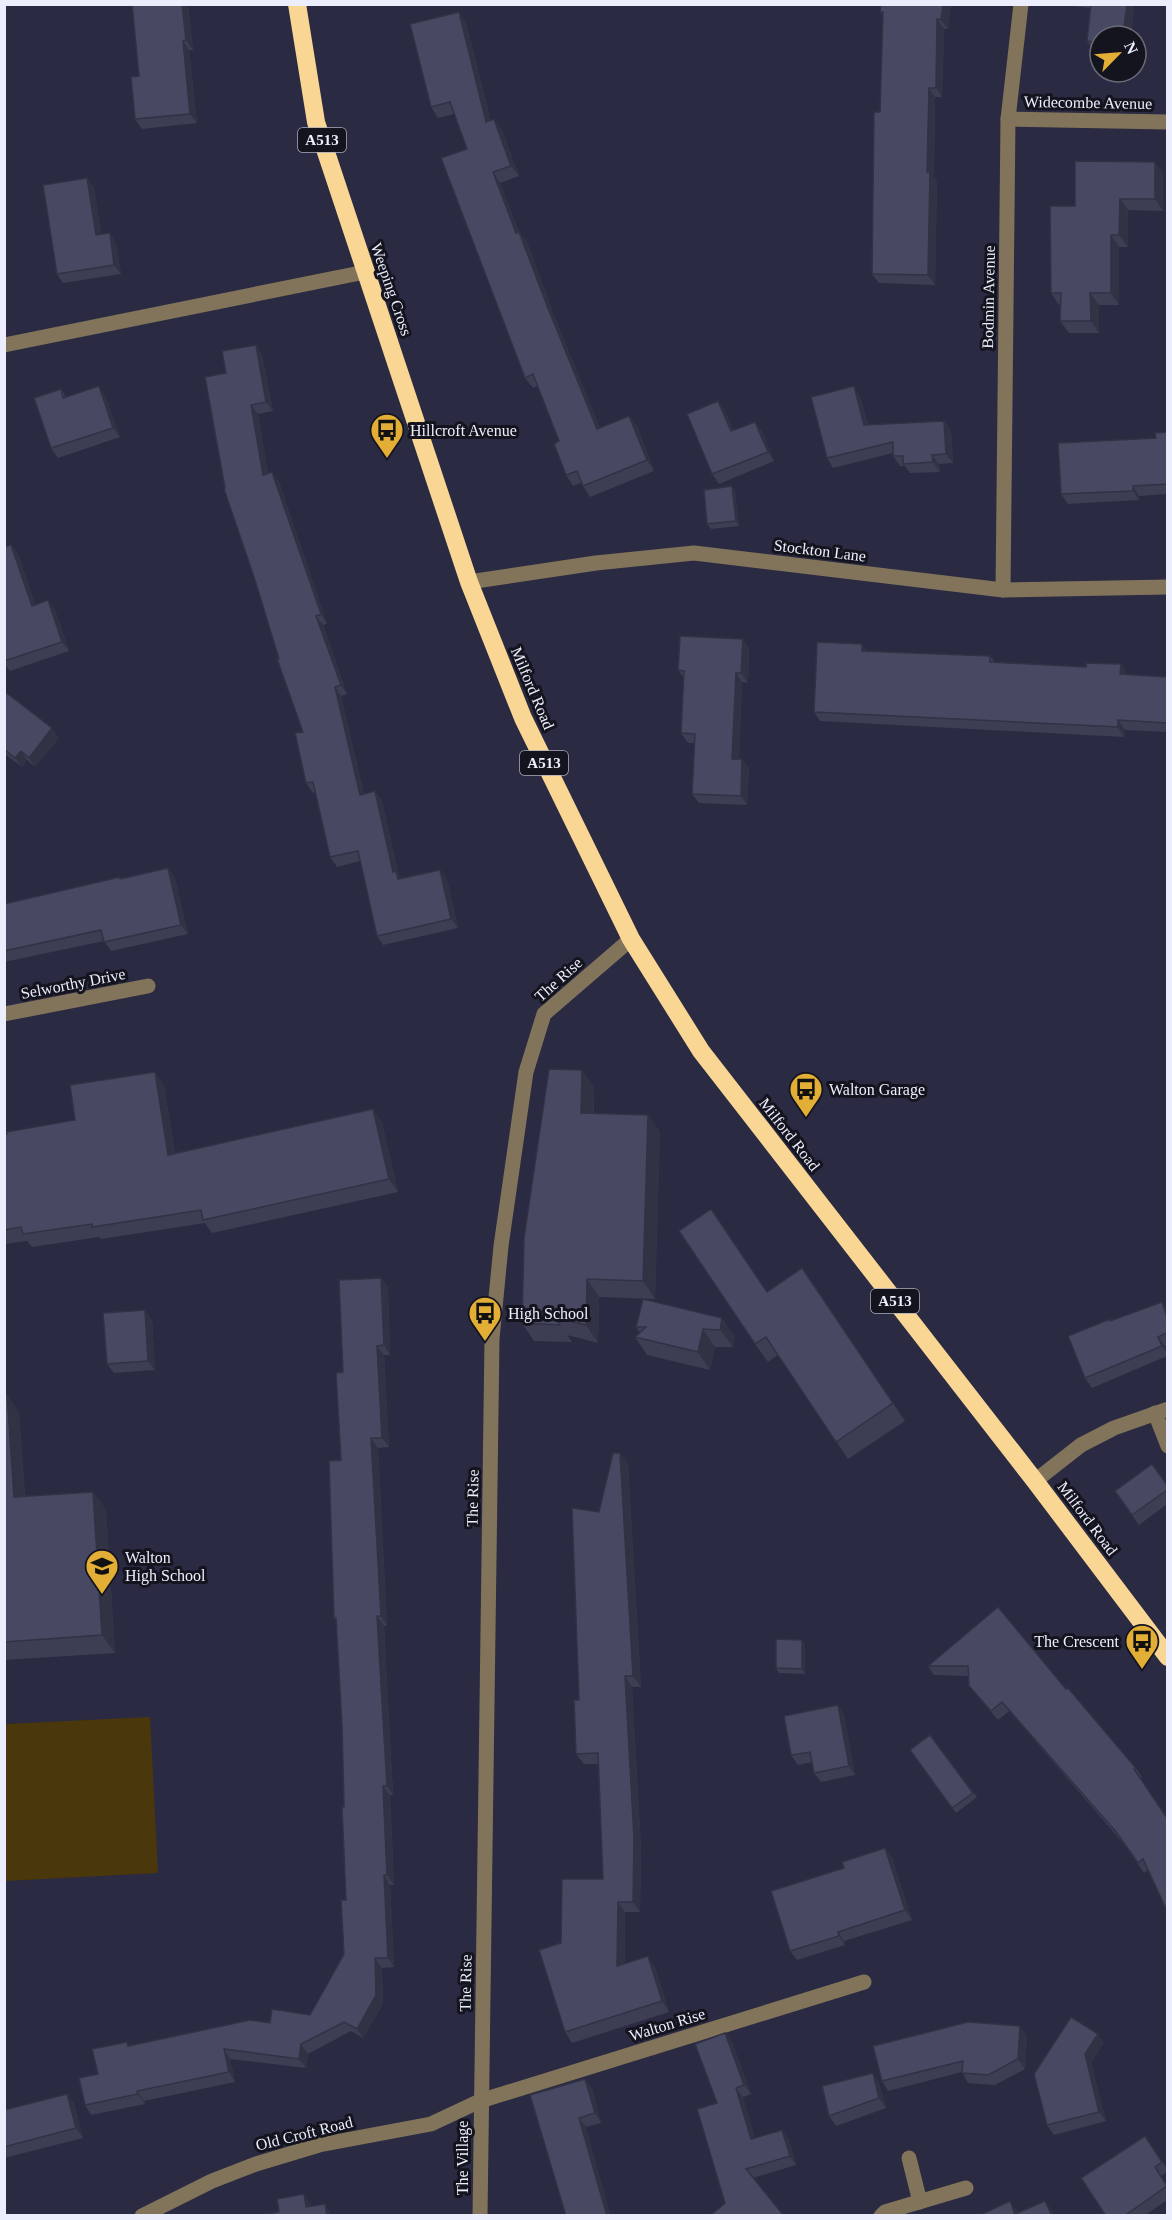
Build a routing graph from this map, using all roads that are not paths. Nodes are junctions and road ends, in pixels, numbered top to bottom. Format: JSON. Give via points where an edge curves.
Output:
{"nodes":[{"id":1,"x":297,"y":4,"type":"edge"},
{"id":2,"x":1021,"y":4,"type":"edge"},
{"id":3,"x":1008,"y":119,"type":"junction"},
{"id":4,"x":1167,"y":122,"type":"edge"},
{"id":5,"x":365,"y":272,"type":"junction"},
{"id":6,"x":4,"y":345,"type":"edge"},
{"id":7,"x":469,"y":582,"type":"junction"},
{"id":8,"x":1167,"y":587,"type":"edge"},
{"id":9,"x":1002,"y":590,"type":"junction"},
{"id":10,"x":631,"y":939,"type":"junction"},
{"id":11,"x":148,"y":986,"type":"dead end"},
{"id":12,"x":4,"y":1014,"type":"edge"},
{"id":13,"x":1161,"y":1411,"type":"edge"},
{"id":14,"x":1167,"y":1446,"type":"edge"},
{"id":15,"x":1035,"y":1481,"type":"junction"},
{"id":16,"x":1167,"y":1657,"type":"edge"},
{"id":17,"x":864,"y":1982,"type":"dead end"},
{"id":18,"x":480,"y":2101,"type":"junction"},
{"id":19,"x":909,"y":2158,"type":"dead end"},
{"id":20,"x":966,"y":2187,"type":"dead end"},
{"id":21,"x":920,"y":2202,"type":"junction"},
{"id":22,"x":142,"y":2216,"type":"edge"},
{"id":23,"x":480,"y":2216,"type":"edge"},
{"id":24,"x":881,"y":2216,"type":"edge"}],
"edges":[{"from":1,"to":5,"type":"highway","name":"Weeping Cross","number":"A513","via":[[316,122]]},
{"from":2,"to":3,"type":"street","name":"Bodmin Avenue"},
{"from":3,"to":4,"type":"street","name":"Widecombe Avenue"},
{"from":3,"to":9,"type":"street","name":"Bodmin Avenue"},
{"from":5,"to":6,"type":"street"},
{"from":5,"to":7,"type":"highway","name":"Weeping Cross","number":"A513"},
{"from":7,"to":9,"type":"street","name":"Stockton Lane","via":[[694,553]]},
{"from":7,"to":10,"type":"highway","name":"Milford Road","number":"A513","via":[[523,718]]},
{"from":8,"to":9,"type":"street","name":"Stockton Lane"},
{"from":10,"to":15,"type":"highway","name":"Milford Road","number":"A513","via":[[701,1051]]},
{"from":10,"to":18,"type":"street","name":"The Rise","via":[[544,1014],[526,1071],[501,1246],[492,1340]]},
{"from":11,"to":12,"type":"street","name":"Selworthy Drive"},
{"from":13,"to":14,"type":"street"},
{"from":13,"to":15,"type":"street","via":[[1081,1445]]},
{"from":15,"to":16,"type":"highway","name":"Milford Road","number":"A513"},
{"from":17,"to":18,"type":"street","name":"Walton Rise"},
{"from":18,"to":22,"type":"street","name":"Old Croft Road","via":[[431,2124],[319,2145],[256,2164]]},
{"from":18,"to":23,"type":"street","name":"The Village"},
{"from":19,"to":21,"type":"street"},
{"from":20,"to":21,"type":"street"},
{"from":21,"to":24,"type":"street"}]}
